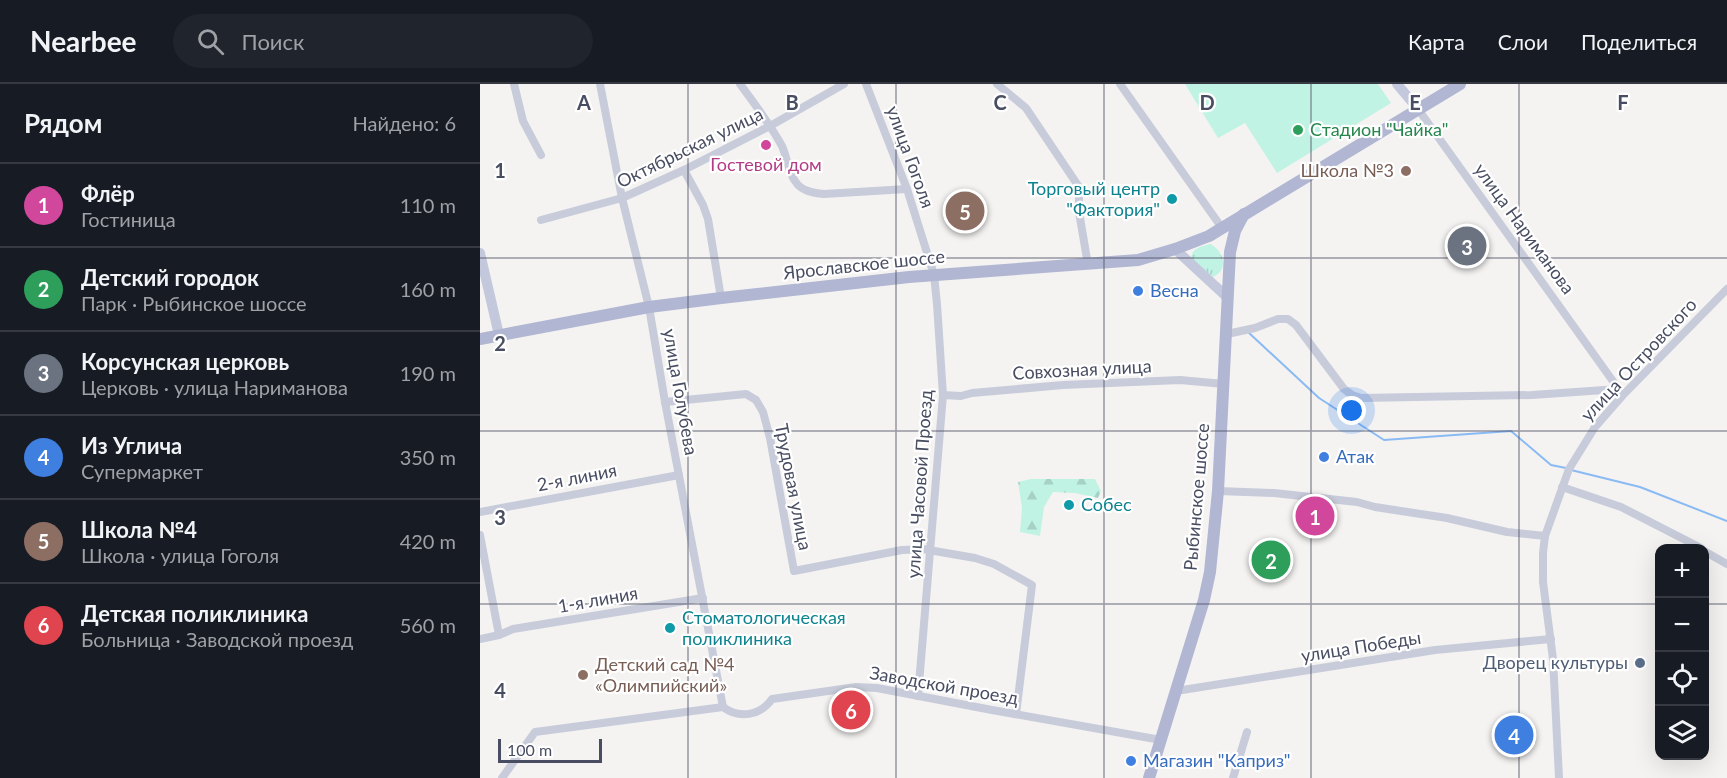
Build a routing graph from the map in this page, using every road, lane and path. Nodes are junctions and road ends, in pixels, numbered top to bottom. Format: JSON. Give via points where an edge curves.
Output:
{"nodes":[{"id":1,"x":514,"y":84,"type":"edge"},
{"id":2,"x":600,"y":84,"type":"edge"},
{"id":3,"x":740,"y":84,"type":"edge"},
{"id":4,"x":844,"y":84,"type":"edge"},
{"id":5,"x":866,"y":84,"type":"edge"},
{"id":6,"x":997,"y":84,"type":"edge"},
{"id":7,"x":1120,"y":84,"type":"edge"},
{"id":8,"x":1397,"y":84,"type":"edge"},
{"id":9,"x":1460,"y":84,"type":"edge"},
{"id":10,"x":1418,"y":109,"type":"junction"},
{"id":11,"x":770,"y":126,"type":"junction"},
{"id":12,"x":541,"y":155,"type":"dead end"},
{"id":13,"x":684,"y":170,"type":"junction"},
{"id":14,"x":907,"y":189,"type":"junction"},
{"id":15,"x":622,"y":198,"type":"junction"},
{"id":16,"x":1244,"y":213,"type":"junction"},
{"id":17,"x":541,"y":220,"type":"dead end"},
{"id":18,"x":1222,"y":228,"type":"junction"},
{"id":19,"x":1175,"y":249,"type":"junction"},
{"id":20,"x":480,"y":253,"type":"edge"},
{"id":21,"x":1088,"y":265,"type":"junction"},
{"id":22,"x":934,"y":275,"type":"junction"},
{"id":23,"x":1727,"y":289,"type":"edge"},
{"id":24,"x":721,"y":298,"type":"junction"},
{"id":25,"x":1228,"y":298,"type":"junction"},
{"id":26,"x":649,"y":307,"type":"junction"},
{"id":27,"x":1227,"y":334,"type":"junction"},
{"id":28,"x":499,"y":335,"type":"junction"},
{"id":29,"x":480,"y":339,"type":"edge"},
{"id":30,"x":1224,"y":384,"type":"junction"},
{"id":31,"x":1621,"y":392,"type":"junction"},
{"id":32,"x":943,"y":395,"type":"junction"},
{"id":33,"x":665,"y":402,"type":"junction"},
{"id":34,"x":680,"y":475,"type":"junction"},
{"id":35,"x":1562,"y":487,"type":"junction"},
{"id":36,"x":1218,"y":491,"type":"junction"},
{"id":37,"x":480,"y":512,"type":"edge"},
{"id":38,"x":480,"y":535,"type":"edge"},
{"id":39,"x":1545,"y":536,"type":"junction"},
{"id":40,"x":1692,"y":544,"type":"edge"},
{"id":41,"x":930,"y":550,"type":"junction"},
{"id":42,"x":1709,"y":554,"type":"edge"},
{"id":43,"x":1727,"y":564,"type":"edge"},
{"id":44,"x":703,"y":598,"type":"junction"},
{"id":45,"x":499,"y":635,"type":"junction"},
{"id":46,"x":480,"y":639,"type":"edge"},
{"id":47,"x":1551,"y":639,"type":"junction"},
{"id":48,"x":1176,"y":691,"type":"junction"},
{"id":49,"x":918,"y":696,"type":"junction"},
{"id":50,"x":723,"y":707,"type":"junction"},
{"id":51,"x":1016,"y":714,"type":"junction"},
{"id":52,"x":1247,"y":732,"type":"dead end"},
{"id":53,"x":1161,"y":740,"type":"junction"},
{"id":54,"x":502,"y":778,"type":"edge"},
{"id":55,"x":1149,"y":778,"type":"edge"},
{"id":56,"x":1233,"y":778,"type":"edge"},
{"id":57,"x":1559,"y":778,"type":"edge"}],
"edges":[{"from":1,"to":12,"type":"street","via":[[522,121]]},
{"from":2,"to":15,"type":"street","name":"улица Голубева"},
{"from":3,"to":11,"type":"street"},
{"from":4,"to":11,"type":"street","name":"Октябрьская улица"},
{"from":5,"to":14,"type":"street","name":"улица Гоголя"},
{"from":6,"to":21,"type":"street","via":[[1026,108],[1079,187]]},
{"from":7,"to":18,"type":"street"},
{"from":8,"to":10,"type":"main road","name":"улица Нариманова"},
{"from":9,"to":10,"type":"main road","name":"Ярославское шоссе"},
{"from":10,"to":16,"type":"main road","name":"Ярославское шоссе"},
{"from":10,"to":31,"type":"street","name":"улица Нариманова"},
{"from":11,"to":13,"type":"street","name":"Октябрьская улица"},
{"from":11,"to":14,"type":"street","via":[[795,181],[806,190],[824,194]]},
{"from":13,"to":15,"type":"street","name":"Октябрьская улица"},
{"from":13,"to":24,"type":"street","via":[[708,219]]},
{"from":14,"to":22,"type":"street","name":"улица Гоголя"},
{"from":15,"to":17,"type":"street","name":"Октябрьская улица"},
{"from":15,"to":26,"type":"street","name":"улица Голубева"},
{"from":16,"to":18,"type":"main road","name":"Ярославское шоссе"},
{"from":16,"to":25,"type":"main road","name":"Рыбинское шоссе","via":[[1231,242]]},
{"from":18,"to":19,"type":"main road","name":"Ярославское шоссе"},
{"from":19,"to":21,"type":"main road","name":"Ярославское шоссе","via":[[1138,260]]},
{"from":19,"to":25,"type":"main road"},
{"from":20,"to":28,"type":"main road"},
{"from":21,"to":22,"type":"main road","name":"Ярославское шоссе"},
{"from":22,"to":24,"type":"main road","name":"Ярославское шоссе"},
{"from":22,"to":32,"type":"street","name":"улица Часовой Проезд"},
{"from":23,"to":31,"type":"street","name":"улица Островского"},
{"from":24,"to":26,"type":"main road","name":"Ярославское шоссе"},
{"from":25,"to":27,"type":"main road","name":"Рыбинское шоссе"},
{"from":26,"to":28,"type":"main road","name":"Ярославское шоссе"},
{"from":26,"to":33,"type":"street","name":"улица Голубева"},
{"from":27,"to":30,"type":"main road","name":"Рыбинское шоссе"},
{"from":27,"to":31,"type":"street","via":[[1288,319],[1344,389],[1361,398]]},
{"from":28,"to":29,"type":"main road","name":"Ярославское шоссе"},
{"from":30,"to":32,"type":"street","name":"Совхозная улица","via":[[1180,380]]},
{"from":30,"to":36,"type":"main road","name":"Рыбинское шоссе"},
{"from":31,"to":35,"type":"street","name":"улица Островского","via":[[1584,443]]},
{"from":32,"to":41,"type":"street","name":"улица Часовой Проезд"},
{"from":33,"to":34,"type":"street","name":"улица Голубева"},
{"from":33,"to":41,"type":"street","name":"Трудовая улица","via":[[746,394],[756,400],[770,438],[794,571],[902,550]]},
{"from":34,"to":37,"type":"street","name":"2-я линия"},
{"from":34,"to":44,"type":"street","name":"улица Голубева"},
{"from":35,"to":39,"type":"street","name":"улица Островского"},
{"from":35,"to":40,"type":"street","via":[[1621,507]]},
{"from":36,"to":39,"type":"street","via":[[1357,502]]},
{"from":36,"to":48,"type":"main road","name":"Рыбинское шоссе","via":[[1210,572]]},
{"from":38,"to":45,"type":"street"},
{"from":39,"to":47,"type":"street","name":"улица Островского","via":[[1543,582]]},
{"from":41,"to":49,"type":"street","name":"улица Часовой Проезд"},
{"from":41,"to":51,"type":"street","name":"Трудовая улица","via":[[994,564],[1032,585]]},
{"from":42,"to":43,"type":"street"},
{"from":44,"to":45,"type":"street","name":"1-я линия","via":[[513,629]]},
{"from":44,"to":50,"type":"street","name":"улица Голубева"},
{"from":45,"to":46,"type":"street","name":"1-я линия"},
{"from":47,"to":48,"type":"street","name":"улица Победы","via":[[1435,650]]},
{"from":47,"to":57,"type":"street","name":"улица Островского"},
{"from":48,"to":53,"type":"main road","name":"Рыбинское шоссе"},
{"from":49,"to":50,"type":"street","name":"Заводской проезд","via":[[856,687],[772,699],[764,709],[751,714],[736,715]]},
{"from":49,"to":51,"type":"street","name":"Заводской проезд"},
{"from":50,"to":54,"type":"street","name":"Заводской проезд","via":[[535,732]]},
{"from":51,"to":53,"type":"street","name":"Заводской проезд"},
{"from":52,"to":56,"type":"street"},
{"from":53,"to":55,"type":"main road","name":"Рыбинское шоссе"}]}
